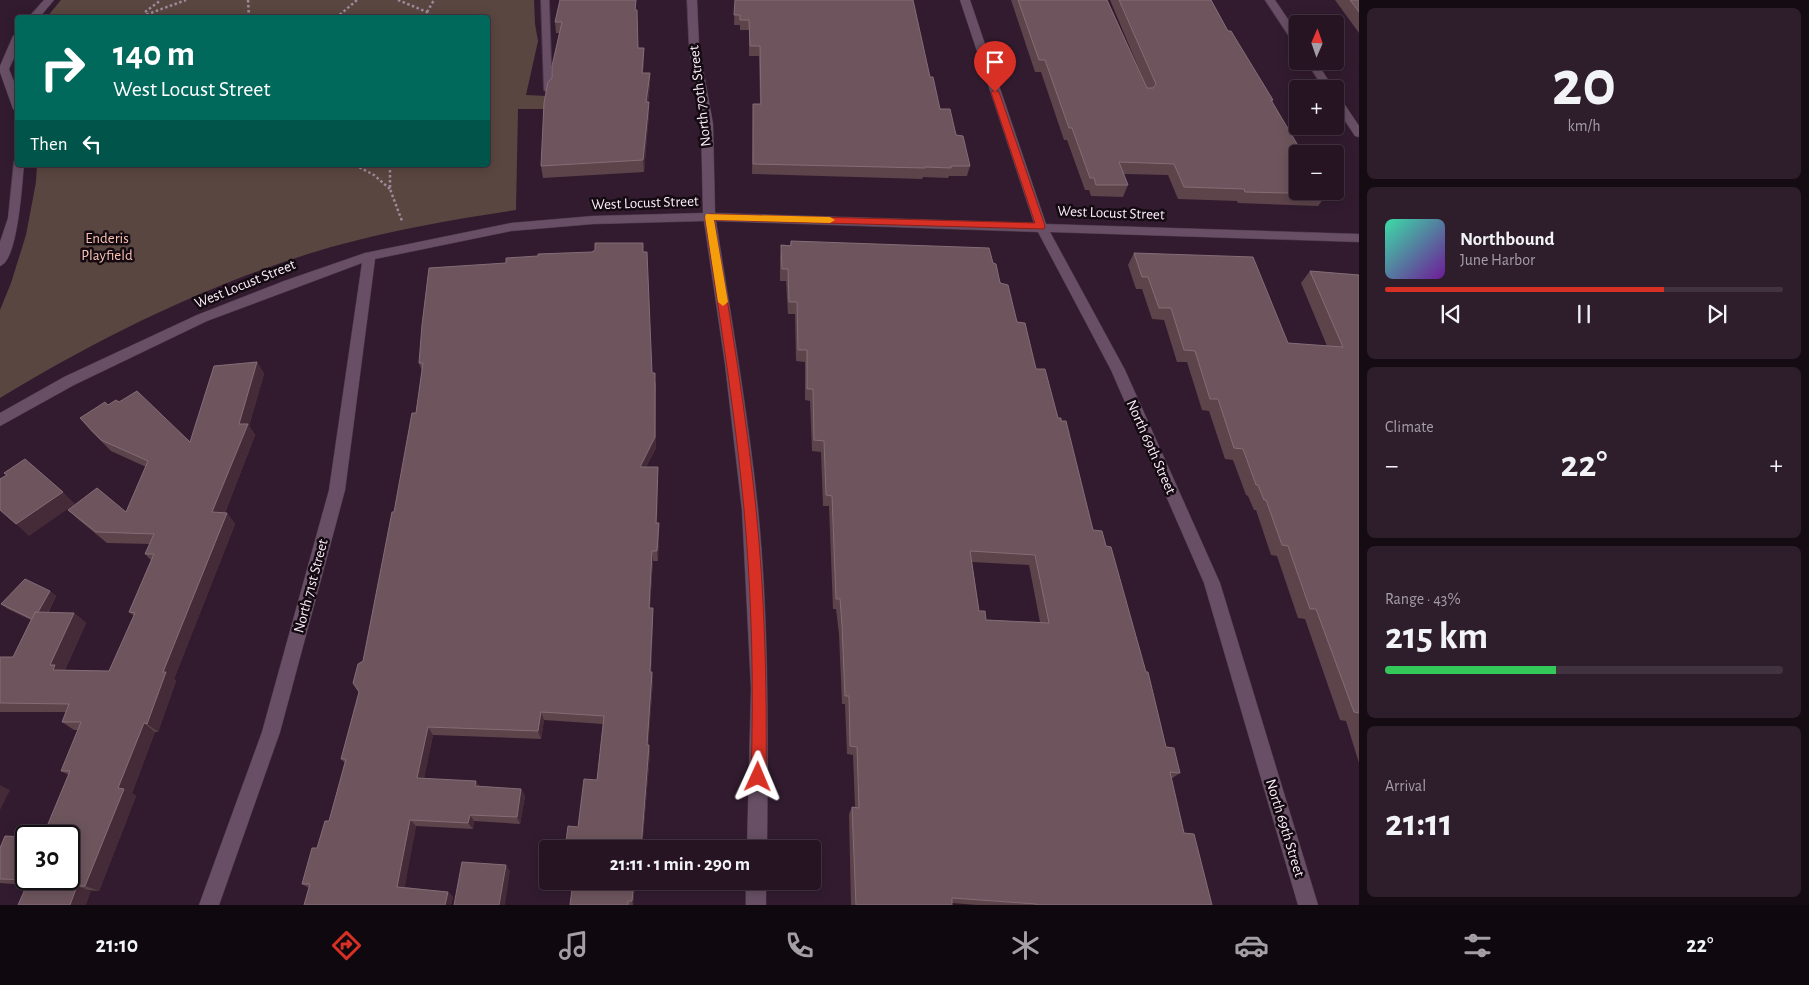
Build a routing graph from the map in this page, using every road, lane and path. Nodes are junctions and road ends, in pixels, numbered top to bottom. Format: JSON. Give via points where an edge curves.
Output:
{"nodes":[{"id":1,"x":49,"y":0,"type":"edge"},
{"id":2,"x":161,"y":0,"type":"edge"},
{"id":3,"x":186,"y":0,"type":"edge"},
{"id":4,"x":248,"y":0,"type":"edge"},
{"id":5,"x":357,"y":0,"type":"edge"},
{"id":6,"x":398,"y":0,"type":"edge"},
{"id":7,"x":434,"y":0,"type":"edge"},
{"id":8,"x":545,"y":0,"type":"edge"},
{"id":9,"x":692,"y":0,"type":"edge"},
{"id":10,"x":965,"y":0,"type":"edge"},
{"id":11,"x":1270,"y":0,"type":"edge"},
{"id":12,"x":427,"y":12,"type":"junction"},
{"id":13,"x":36,"y":15,"type":"edge"},
{"id":14,"x":142,"y":15,"type":"edge"},
{"id":15,"x":145,"y":15,"type":"edge"},
{"id":16,"x":249,"y":15,"type":"edge"},
{"id":17,"x":340,"y":15,"type":"edge"},
{"id":18,"x":430,"y":15,"type":"edge"},
{"id":19,"x":1289,"y":28,"type":"edge"},
{"id":20,"x":15,"y":43,"type":"edge"},
{"id":21,"x":548,"y":90,"type":"edge"},
{"id":22,"x":0,"y":93,"type":"edge"},
{"id":23,"x":14,"y":93,"type":"junction"},
{"id":24,"x":15,"y":97,"type":"edge"},
{"id":25,"x":1344,"y":112,"type":"edge"},
{"id":26,"x":1359,"y":134,"type":"edge"},
{"id":27,"x":18,"y":167,"type":"edge"},
{"id":28,"x":359,"y":167,"type":"edge"},
{"id":29,"x":390,"y":167,"type":"edge"},
{"id":30,"x":390,"y":189,"type":"junction"},
{"id":31,"x":709,"y":217,"type":"junction"},
{"id":32,"x":402,"y":221,"type":"dead end"},
{"id":33,"x":1040,"y":226,"type":"junction"},
{"id":34,"x":1359,"y":238,"type":"edge"},
{"id":35,"x":369,"y":256,"type":"junction"},
{"id":36,"x":0,"y":262,"type":"edge"},
{"id":37,"x":0,"y":420,"type":"edge"},
{"id":38,"x":757,"y":840,"type":"edge"},
{"id":39,"x":756,"y":890,"type":"edge"},
{"id":40,"x":208,"y":905,"type":"edge"},
{"id":41,"x":756,"y":905,"type":"edge"},
{"id":42,"x":1308,"y":905,"type":"edge"}],
"edges":[{"from":1,"to":13,"type":"street"},
{"from":2,"to":14,"type":"path"},
{"from":3,"to":15,"type":"path"},
{"from":4,"to":16,"type":"path"},
{"from":5,"to":17,"type":"path"},
{"from":6,"to":12,"type":"path"},
{"from":7,"to":12,"type":"path"},
{"from":8,"to":21,"type":"lane"},
{"from":9,"to":31,"type":"street","name":"North 70th Street","via":[[694,46],[707,124]]},
{"from":10,"to":33,"type":"street","name":"North 69th Street"},
{"from":11,"to":19,"type":"street"},
{"from":12,"to":18,"type":"path"},
{"from":20,"to":23,"type":"street","via":[[4,69]]},
{"from":22,"to":23,"type":"street"},
{"from":23,"to":24,"type":"street"},
{"from":25,"to":26,"type":"street"},
{"from":27,"to":36,"type":"street","via":[[14,218]]},
{"from":28,"to":30,"type":"path"},
{"from":29,"to":30,"type":"path"},
{"from":30,"to":32,"type":"path"},
{"from":31,"to":33,"type":"street","name":"West Locust Street"},
{"from":31,"to":35,"type":"street","name":"West Locust Street","via":[[593,220],[511,227]]},
{"from":31,"to":38,"type":"street","name":"North 70th Street","via":[[750,510],[760,688]]},
{"from":33,"to":34,"type":"street","name":"West Locust Street"},
{"from":33,"to":42,"type":"street","name":"North 69th Street","via":[[1118,370],[1212,583]]},
{"from":35,"to":37,"type":"street","name":"West Locust Street","via":[[202,318],[69,381]]},
{"from":35,"to":40,"type":"street","name":"North 71st Street","via":[[337,490],[271,732]]},
{"from":39,"to":41,"type":"street"}]}
